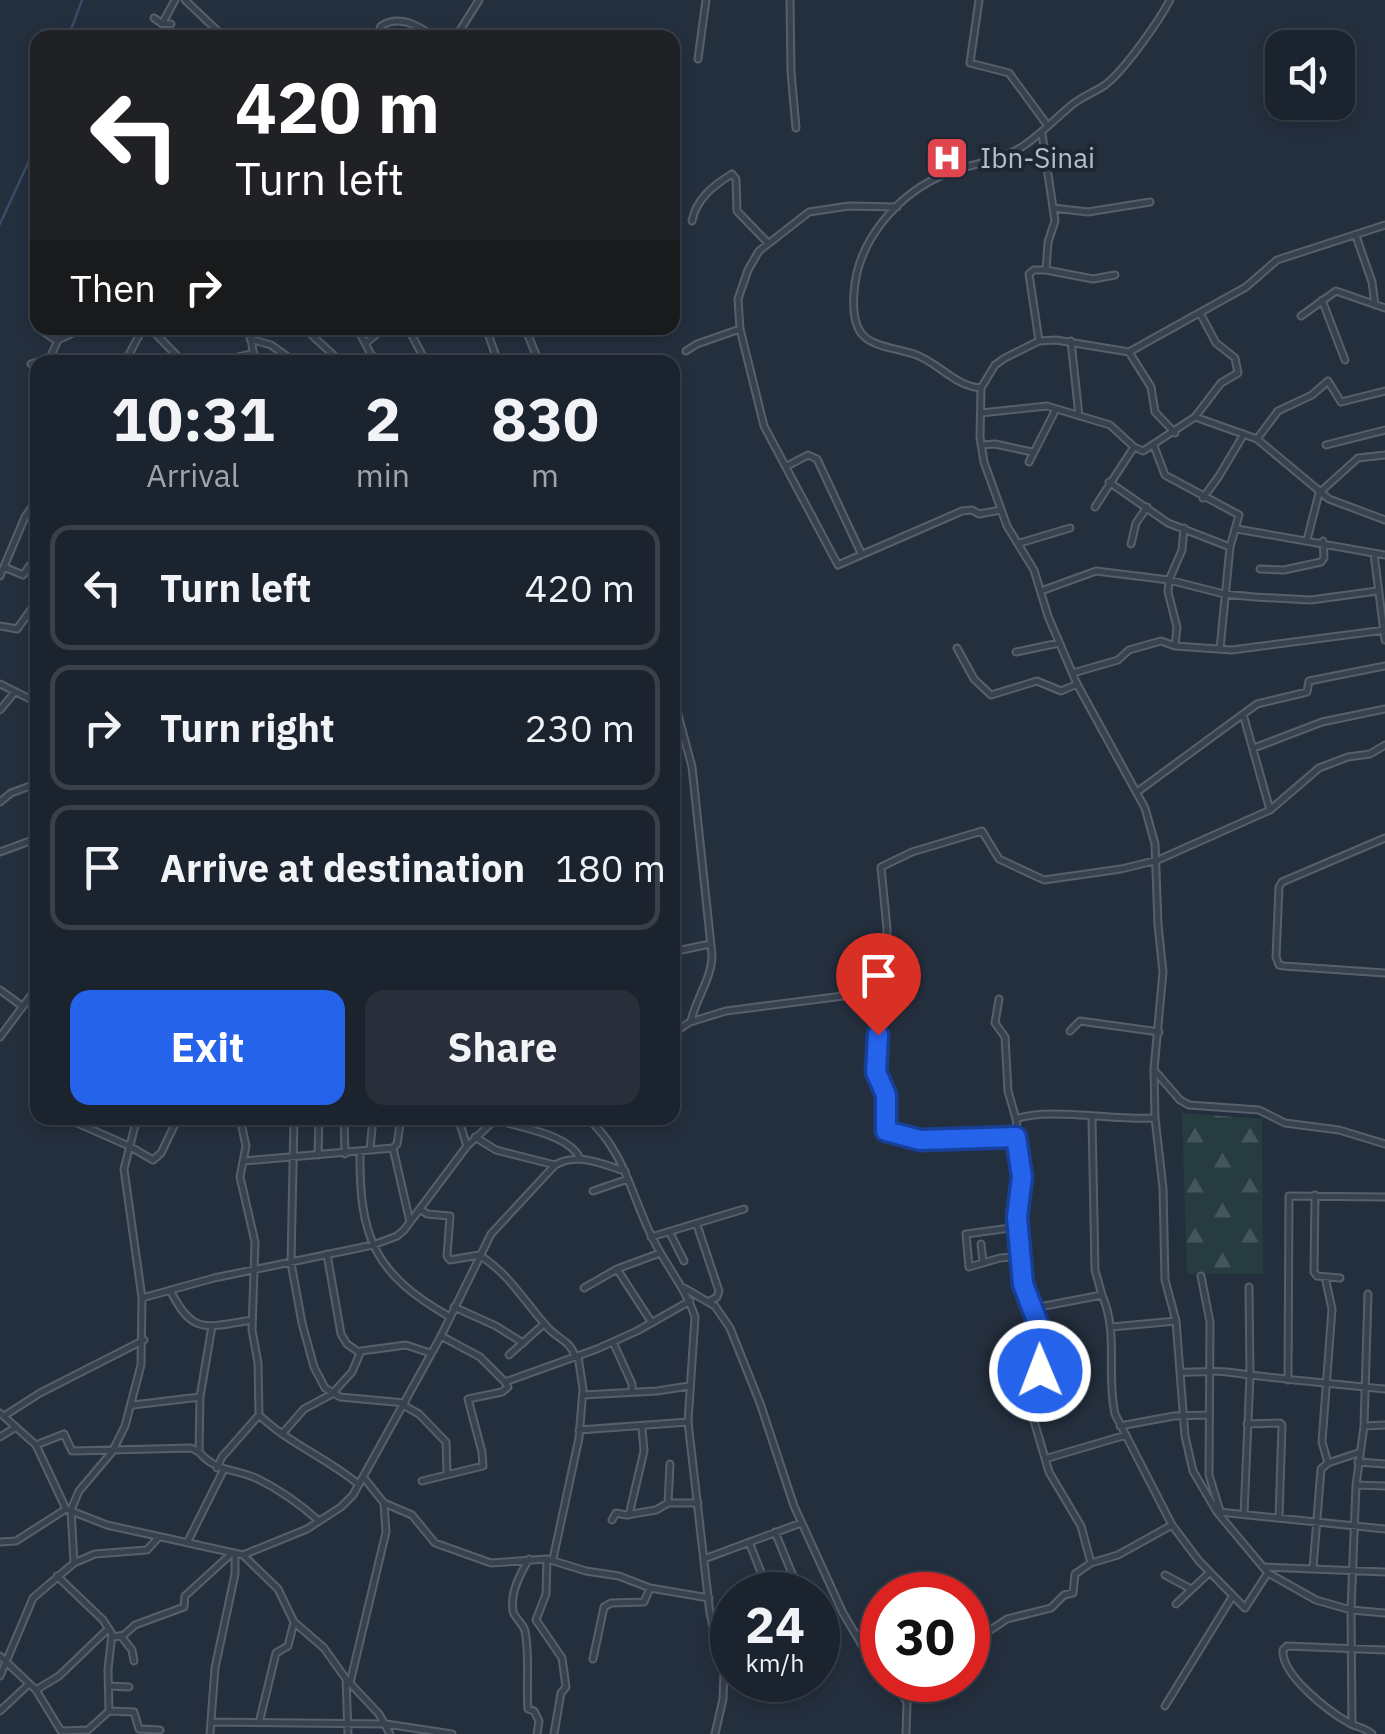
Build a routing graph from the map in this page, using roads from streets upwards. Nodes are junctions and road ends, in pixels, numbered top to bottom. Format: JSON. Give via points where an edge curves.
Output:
{"nodes":[{"id":1,"x":175,"y":0,"type":"edge"},
{"id":2,"x":185,"y":0,"type":"edge"},
{"id":3,"x":478,"y":0,"type":"edge"},
{"id":4,"x":706,"y":0,"type":"edge"},
{"id":5,"x":790,"y":0,"type":"edge"},
{"id":6,"x":978,"y":0,"type":"edge"},
{"id":7,"x":1170,"y":0,"type":"edge"},
{"id":8,"x":154,"y":18,"type":"dead end"},
{"id":9,"x":162,"y":24,"type":"junction"},
{"id":10,"x":171,"y":24,"type":"dead end"},
{"id":11,"x":217,"y":30,"type":"edge"},
{"id":12,"x":379,"y":30,"type":"edge"},
{"id":13,"x":425,"y":30,"type":"edge"},
{"id":14,"x":459,"y":30,"type":"edge"},
{"id":15,"x":698,"y":59,"type":"dead end"},
{"id":16,"x":1048,"y":126,"type":"junction"},
{"id":17,"x":796,"y":128,"type":"dead end"},
{"id":18,"x":1042,"y":132,"type":"junction"},
{"id":19,"x":1150,"y":202,"type":"dead end"},
{"id":20,"x":896,"y":207,"type":"junction"},
{"id":21,"x":1053,"y":208,"type":"junction"},
{"id":22,"x":692,"y":222,"type":"dead end"},
{"id":23,"x":1385,"y":226,"type":"edge"},
{"id":24,"x":1356,"y":234,"type":"junction"},
{"id":25,"x":767,"y":242,"type":"junction"},
{"id":26,"x":1046,"y":270,"type":"junction"},
{"id":27,"x":1115,"y":276,"type":"dead end"},
{"id":28,"x":1322,"y":300,"type":"junction"},
{"id":29,"x":1375,"y":305,"type":"junction"},
{"id":30,"x":1385,"y":308,"type":"edge"},
{"id":31,"x":1200,"y":313,"type":"junction"},
{"id":32,"x":1301,"y":316,"type":"dead end"},
{"id":33,"x":740,"y":330,"type":"junction"},
{"id":34,"x":48,"y":335,"type":"edge"},
{"id":35,"x":69,"y":335,"type":"edge"},
{"id":36,"x":154,"y":335,"type":"edge"},
{"id":37,"x":250,"y":335,"type":"edge"},
{"id":38,"x":311,"y":335,"type":"edge"},
{"id":39,"x":362,"y":335,"type":"edge"},
{"id":40,"x":375,"y":335,"type":"edge"},
{"id":41,"x":250,"y":338,"type":"junction"},
{"id":42,"x":57,"y":341,"type":"junction"},
{"id":43,"x":1071,"y":341,"type":"junction"},
{"id":44,"x":366,"y":342,"type":"junction"},
{"id":45,"x":1039,"y":342,"type":"junction"},
{"id":46,"x":686,"y":351,"type":"dead end"},
{"id":47,"x":1129,"y":352,"type":"junction"},
{"id":48,"x":173,"y":353,"type":"edge"},
{"id":49,"x":254,"y":353,"type":"joint"},
{"id":50,"x":55,"y":355,"type":"edge"},
{"id":51,"x":246,"y":355,"type":"edge"},
{"id":52,"x":285,"y":355,"type":"edge"},
{"id":53,"x":333,"y":355,"type":"edge"},
{"id":54,"x":372,"y":355,"type":"edge"},
{"id":55,"x":1345,"y":360,"type":"dead end"},
{"id":56,"x":981,"y":388,"type":"junction"},
{"id":57,"x":1385,"y":391,"type":"edge"},
{"id":58,"x":1056,"y":409,"type":"junction"},
{"id":59,"x":981,"y":413,"type":"junction"},
{"id":60,"x":1079,"y":416,"type":"junction"},
{"id":61,"x":1194,"y":418,"type":"junction"},
{"id":62,"x":1385,"y":430,"type":"edge"},
{"id":63,"x":1175,"y":433,"type":"junction"},
{"id":64,"x":1244,"y":434,"type":"junction"},
{"id":65,"x":1257,"y":439,"type":"junction"},
{"id":66,"x":981,"y":445,"type":"junction"},
{"id":67,"x":1326,"y":445,"type":"dead end"},
{"id":68,"x":1154,"y":446,"type":"junction"},
{"id":69,"x":1134,"y":447,"type":"junction"},
{"id":70,"x":1033,"y":452,"type":"junction"},
{"id":71,"x":1385,"y":455,"type":"edge"},
{"id":72,"x":1029,"y":462,"type":"dead end"},
{"id":73,"x":787,"y":466,"type":"junction"},
{"id":74,"x":1108,"y":482,"type":"junction"},
{"id":75,"x":1319,"y":493,"type":"junction"},
{"id":76,"x":1202,"y":498,"type":"junction"},
{"id":77,"x":1095,"y":506,"type":"dead end"},
{"id":78,"x":1147,"y":508,"type":"junction"},
{"id":79,"x":30,"y":509,"type":"edge"},
{"id":80,"x":1001,"y":510,"type":"junction"},
{"id":81,"x":1385,"y":520,"type":"edge"},
{"id":82,"x":1070,"y":528,"type":"dead end"},
{"id":83,"x":1184,"y":528,"type":"junction"},
{"id":84,"x":1237,"y":528,"type":"junction"},
{"id":85,"x":1307,"y":540,"type":"junction"},
{"id":86,"x":1323,"y":541,"type":"junction"},
{"id":87,"x":1020,"y":544,"type":"junction"},
{"id":88,"x":1131,"y":544,"type":"dead end"},
{"id":89,"x":1230,"y":547,"type":"junction"},
{"id":90,"x":861,"y":554,"type":"junction"},
{"id":91,"x":1374,"y":554,"type":"junction"},
{"id":92,"x":1385,"y":554,"type":"edge"},
{"id":93,"x":30,"y":565,"type":"edge"},
{"id":94,"x":4,"y":568,"type":"junction"},
{"id":95,"x":1260,"y":569,"type":"dead end"},
{"id":96,"x":0,"y":576,"type":"edge"},
{"id":97,"x":1168,"y":580,"type":"junction"},
{"id":98,"x":1041,"y":591,"type":"junction"},
{"id":99,"x":1377,"y":591,"type":"junction"},
{"id":100,"x":1224,"y":594,"type":"junction"},
{"id":101,"x":30,"y":612,"type":"edge"},
{"id":102,"x":0,"y":626,"type":"edge"},
{"id":103,"x":1384,"y":630,"type":"edge"},
{"id":104,"x":1385,"y":640,"type":"edge"},
{"id":105,"x":1059,"y":643,"type":"junction"},
{"id":106,"x":1175,"y":646,"type":"junction"},
{"id":107,"x":957,"y":648,"type":"dead end"},
{"id":108,"x":1220,"y":650,"type":"junction"},
{"id":109,"x":1016,"y":652,"type":"dead end"},
{"id":110,"x":1385,"y":666,"type":"edge"},
{"id":111,"x":1072,"y":674,"type":"junction"},
{"id":112,"x":0,"y":684,"type":"edge"},
{"id":113,"x":1077,"y":684,"type":"junction"},
{"id":114,"x":14,"y":693,"type":"junction"},
{"id":115,"x":30,"y":700,"type":"edge"},
{"id":116,"x":1385,"y":709,"type":"edge"},
{"id":117,"x":0,"y":710,"type":"edge"},
{"id":118,"x":1243,"y":714,"type":"junction"},
{"id":119,"x":680,"y":722,"type":"edge"},
{"id":120,"x":1385,"y":745,"type":"edge"},
{"id":121,"x":1254,"y":748,"type":"junction"},
{"id":122,"x":30,"y":786,"type":"edge"},
{"id":123,"x":1136,"y":792,"type":"junction"},
{"id":124,"x":0,"y":802,"type":"edge"},
{"id":125,"x":1270,"y":810,"type":"junction"},
{"id":126,"x":1385,"y":838,"type":"edge"},
{"id":127,"x":30,"y":841,"type":"edge"},
{"id":128,"x":0,"y":852,"type":"edge"},
{"id":129,"x":1158,"y":860,"type":"junction"},
{"id":130,"x":710,"y":944,"type":"junction"},
{"id":131,"x":680,"y":950,"type":"edge"},
{"id":132,"x":1385,"y":973,"type":"edge"},
{"id":133,"x":0,"y":990,"type":"edge"},
{"id":134,"x":881,"y":994,"type":"dead end"},
{"id":135,"x":30,"y":996,"type":"edge"},
{"id":136,"x":999,"y":999,"type":"dead end"},
{"id":137,"x":22,"y":1006,"type":"junction"},
{"id":138,"x":690,"y":1022,"type":"junction"},
{"id":139,"x":680,"y":1029,"type":"edge"},
{"id":140,"x":1070,"y":1031,"type":"dead end"},
{"id":141,"x":1160,"y":1032,"type":"junction"},
{"id":142,"x":0,"y":1037,"type":"edge"},
{"id":143,"x":1154,"y":1070,"type":"junction"},
{"id":144,"x":1092,"y":1118,"type":"junction"},
{"id":145,"x":1154,"y":1118,"type":"junction"},
{"id":146,"x":1016,"y":1119,"type":"junction"},
{"id":147,"x":81,"y":1125,"type":"edge"},
{"id":148,"x":135,"y":1125,"type":"edge"},
{"id":149,"x":174,"y":1125,"type":"edge"},
{"id":150,"x":242,"y":1125,"type":"edge"},
{"id":151,"x":294,"y":1125,"type":"edge"},
{"id":152,"x":319,"y":1125,"type":"edge"},
{"id":153,"x":344,"y":1125,"type":"edge"},
{"id":154,"x":372,"y":1125,"type":"edge"},
{"id":155,"x":400,"y":1125,"type":"edge"},
{"id":156,"x":460,"y":1125,"type":"edge"},
{"id":157,"x":488,"y":1125,"type":"edge"},
{"id":158,"x":517,"y":1125,"type":"edge"},
{"id":159,"x":594,"y":1125,"type":"edge"},
{"id":160,"x":1016,"y":1137,"type":"junction"},
{"id":161,"x":475,"y":1138,"type":"junction"},
{"id":162,"x":1385,"y":1144,"type":"edge"},
{"id":163,"x":129,"y":1146,"type":"junction"},
{"id":164,"x":467,"y":1146,"type":"junction"},
{"id":165,"x":393,"y":1148,"type":"junction"},
{"id":166,"x":370,"y":1150,"type":"junction"},
{"id":167,"x":360,"y":1151,"type":"junction"},
{"id":168,"x":345,"y":1154,"type":"junction"},
{"id":169,"x":318,"y":1155,"type":"junction"},
{"id":170,"x":294,"y":1158,"type":"junction"},
{"id":171,"x":580,"y":1158,"type":"junction"},
{"id":172,"x":244,"y":1160,"type":"junction"},
{"id":173,"x":555,"y":1166,"type":"junction"},
{"id":174,"x":625,"y":1171,"type":"junction"},
{"id":175,"x":628,"y":1179,"type":"junction"},
{"id":176,"x":593,"y":1191,"type":"dead end"},
{"id":177,"x":1315,"y":1195,"type":"junction"},
{"id":178,"x":1385,"y":1197,"type":"edge"},
{"id":179,"x":420,"y":1209,"type":"junction"},
{"id":180,"x":744,"y":1209,"type":"dead end"},
{"id":181,"x":410,"y":1222,"type":"junction"},
{"id":182,"x":697,"y":1225,"type":"junction"},
{"id":183,"x":1018,"y":1228,"type":"junction"},
{"id":184,"x":670,"y":1233,"type":"junction"},
{"id":185,"x":652,"y":1237,"type":"junction"},
{"id":186,"x":982,"y":1244,"type":"dead end"},
{"id":187,"x":373,"y":1245,"type":"junction"},
{"id":188,"x":660,"y":1253,"type":"junction"},
{"id":189,"x":327,"y":1254,"type":"junction"},
{"id":190,"x":479,"y":1255,"type":"junction"},
{"id":191,"x":1023,"y":1256,"type":"junction"},
{"id":192,"x":684,"y":1260,"type":"dead end"},
{"id":193,"x":984,"y":1262,"type":"junction"},
{"id":194,"x":292,"y":1263,"type":"junction"},
{"id":195,"x":617,"y":1270,"type":"junction"},
{"id":196,"x":254,"y":1272,"type":"junction"},
{"id":197,"x":1201,"y":1276,"type":"dead end"},
{"id":198,"x":1324,"y":1277,"type":"junction"},
{"id":199,"x":1340,"y":1278,"type":"dead end"},
{"id":200,"x":1249,"y":1286,"type":"dead end"},
{"id":201,"x":681,"y":1287,"type":"junction"},
{"id":202,"x":584,"y":1288,"type":"dead end"},
{"id":203,"x":170,"y":1290,"type":"junction"},
{"id":204,"x":1368,"y":1294,"type":"dead end"},
{"id":205,"x":1102,"y":1295,"type":"junction"},
{"id":206,"x":142,"y":1298,"type":"junction"},
{"id":207,"x":690,"y":1301,"type":"junction"},
{"id":208,"x":708,"y":1302,"type":"junction"},
{"id":209,"x":454,"y":1307,"type":"junction"},
{"id":210,"x":1034,"y":1308,"type":"junction"},
{"id":211,"x":450,"y":1317,"type":"junction"},
{"id":212,"x":252,"y":1320,"type":"junction"},
{"id":213,"x":1176,"y":1321,"type":"junction"},
{"id":214,"x":652,"y":1323,"type":"junction"},
{"id":215,"x":544,"y":1324,"type":"junction"},
{"id":216,"x":212,"y":1326,"type":"junction"},
{"id":217,"x":1111,"y":1328,"type":"junction"},
{"id":218,"x":441,"y":1336,"type":"junction"},
{"id":219,"x":144,"y":1340,"type":"junction"},
{"id":220,"x":613,"y":1342,"type":"junction"},
{"id":221,"x":522,"y":1343,"type":"junction"},
{"id":222,"x":360,"y":1353,"type":"junction"},
{"id":223,"x":430,"y":1353,"type":"junction"},
{"id":224,"x":509,"y":1355,"type":"dead end"},
{"id":225,"x":577,"y":1356,"type":"junction"},
{"id":226,"x":1179,"y":1372,"type":"junction"},
{"id":227,"x":1209,"y":1374,"type":"junction"},
{"id":228,"x":1250,"y":1376,"type":"junction"},
{"id":229,"x":1288,"y":1380,"type":"junction"},
{"id":230,"x":505,"y":1382,"type":"junction"},
{"id":231,"x":1326,"y":1384,"type":"junction"},
{"id":232,"x":690,"y":1386,"type":"junction"},
{"id":233,"x":1365,"y":1387,"type":"junction"},
{"id":234,"x":1385,"y":1389,"type":"edge"},
{"id":235,"x":632,"y":1391,"type":"junction"},
{"id":236,"x":332,"y":1394,"type":"junction"},
{"id":237,"x":583,"y":1394,"type":"junction"},
{"id":238,"x":200,"y":1397,"type":"junction"},
{"id":239,"x":404,"y":1404,"type":"junction"},
{"id":240,"x":132,"y":1405,"type":"junction"},
{"id":241,"x":2,"y":1414,"type":"edge"},
{"id":242,"x":260,"y":1415,"type":"junction"},
{"id":243,"x":1183,"y":1416,"type":"junction"},
{"id":244,"x":1209,"y":1416,"type":"junction"},
{"id":245,"x":688,"y":1422,"type":"junction"},
{"id":246,"x":1247,"y":1424,"type":"junction"},
{"id":247,"x":1385,"y":1425,"type":"edge"},
{"id":248,"x":1120,"y":1426,"type":"junction"},
{"id":249,"x":1364,"y":1426,"type":"junction"},
{"id":250,"x":16,"y":1427,"type":"junction"},
{"id":251,"x":642,"y":1428,"type":"junction"},
{"id":252,"x":580,"y":1430,"type":"junction"},
{"id":253,"x":282,"y":1434,"type":"junction"},
{"id":254,"x":1126,"y":1435,"type":"junction"},
{"id":255,"x":0,"y":1437,"type":"edge"},
{"id":256,"x":36,"y":1445,"type":"junction"},
{"id":257,"x":112,"y":1452,"type":"junction"},
{"id":258,"x":199,"y":1452,"type":"junction"},
{"id":259,"x":1359,"y":1453,"type":"junction"},
{"id":260,"x":1048,"y":1458,"type":"junction"},
{"id":261,"x":1328,"y":1462,"type":"junction"},
{"id":262,"x":1358,"y":1462,"type":"junction"},
{"id":263,"x":670,"y":1464,"type":"dead end"},
{"id":264,"x":1385,"y":1464,"type":"edge"},
{"id":265,"x":217,"y":1468,"type":"junction"},
{"id":266,"x":447,"y":1473,"type":"junction"},
{"id":267,"x":364,"y":1478,"type":"junction"},
{"id":268,"x":422,"y":1481,"type":"dead end"},
{"id":269,"x":359,"y":1484,"type":"junction"},
{"id":270,"x":1356,"y":1484,"type":"junction"},
{"id":271,"x":1385,"y":1486,"type":"edge"},
{"id":272,"x":384,"y":1502,"type":"junction"},
{"id":273,"x":668,"y":1502,"type":"junction"},
{"id":274,"x":698,"y":1503,"type":"junction"},
{"id":275,"x":69,"y":1510,"type":"junction"},
{"id":276,"x":1219,"y":1512,"type":"junction"},
{"id":277,"x":629,"y":1514,"type":"junction"},
{"id":278,"x":1244,"y":1514,"type":"junction"},
{"id":279,"x":1279,"y":1518,"type":"junction"},
{"id":280,"x":612,"y":1520,"type":"dead end"},
{"id":281,"x":318,"y":1522,"type":"junction"},
{"id":282,"x":801,"y":1523,"type":"junction"},
{"id":283,"x":1317,"y":1523,"type":"junction"},
{"id":284,"x":1355,"y":1523,"type":"junction"},
{"id":285,"x":1172,"y":1525,"type":"junction"},
{"id":286,"x":1385,"y":1529,"type":"edge"},
{"id":287,"x":775,"y":1532,"type":"junction"},
{"id":288,"x":158,"y":1537,"type":"junction"},
{"id":289,"x":0,"y":1542,"type":"edge"},
{"id":290,"x":749,"y":1542,"type":"junction"},
{"id":291,"x":187,"y":1544,"type":"junction"},
{"id":292,"x":236,"y":1555,"type":"junction"},
{"id":293,"x":528,"y":1559,"type":"junction"},
{"id":294,"x":550,"y":1559,"type":"junction"},
{"id":295,"x":704,"y":1559,"type":"junction"},
{"id":296,"x":74,"y":1562,"type":"junction"},
{"id":297,"x":1091,"y":1563,"type":"junction"},
{"id":298,"x":1262,"y":1567,"type":"junction"},
{"id":299,"x":1313,"y":1568,"type":"junction"},
{"id":300,"x":1354,"y":1571,"type":"junction"},
{"id":301,"x":761,"y":1572,"type":"edge"},
{"id":302,"x":791,"y":1572,"type":"edge"},
{"id":303,"x":1209,"y":1572,"type":"junction"},
{"id":304,"x":1385,"y":1572,"type":"edge"},
{"id":305,"x":1268,"y":1573,"type":"junction"},
{"id":306,"x":1165,"y":1574,"type":"dead end"},
{"id":307,"x":57,"y":1576,"type":"junction"},
{"id":308,"x":650,"y":1588,"type":"junction"},
{"id":309,"x":1191,"y":1589,"type":"junction"},
{"id":310,"x":1232,"y":1597,"type":"junction"},
{"id":311,"x":709,"y":1598,"type":"junction"},
{"id":312,"x":1176,"y":1604,"type":"dead end"},
{"id":313,"x":1352,"y":1610,"type":"junction"},
{"id":314,"x":1385,"y":1614,"type":"edge"},
{"id":315,"x":294,"y":1622,"type":"junction"},
{"id":316,"x":108,"y":1629,"type":"junction"},
{"id":317,"x":990,"y":1630,"type":"edge"},
{"id":318,"x":117,"y":1637,"type":"junction"},
{"id":319,"x":860,"y":1642,"type":"edge"},
{"id":320,"x":1350,"y":1649,"type":"junction"},
{"id":321,"x":1385,"y":1650,"type":"edge"},
{"id":322,"x":0,"y":1656,"type":"edge"},
{"id":323,"x":592,"y":1658,"type":"dead end"},
{"id":324,"x":8,"y":1661,"type":"junction"},
{"id":325,"x":134,"y":1661,"type":"dead end"},
{"id":326,"x":0,"y":1676,"type":"edge"},
{"id":327,"x":348,"y":1681,"type":"junction"},
{"id":328,"x":30,"y":1684,"type":"junction"},
{"id":329,"x":109,"y":1686,"type":"junction"},
{"id":330,"x":128,"y":1687,"type":"dead end"},
{"id":331,"x":36,"y":1690,"type":"junction"},
{"id":332,"x":907,"y":1702,"type":"edge"},
{"id":333,"x":1165,"y":1706,"type":"dead end"},
{"id":334,"x":0,"y":1711,"type":"edge"},
{"id":335,"x":109,"y":1712,"type":"junction"},
{"id":336,"x":212,"y":1722,"type":"junction"},
{"id":337,"x":260,"y":1723,"type":"junction"},
{"id":338,"x":386,"y":1724,"type":"junction"},
{"id":339,"x":1352,"y":1724,"type":"junction"},
{"id":340,"x":348,"y":1725,"type":"junction"},
{"id":341,"x":160,"y":1730,"type":"dead end"},
{"id":342,"x":61,"y":1733,"type":"edge"},
{"id":343,"x":210,"y":1734,"type":"edge"},
{"id":344,"x":348,"y":1734,"type":"edge"},
{"id":345,"x":390,"y":1734,"type":"edge"},
{"id":346,"x":452,"y":1734,"type":"edge"},
{"id":347,"x":537,"y":1734,"type":"edge"},
{"id":348,"x":554,"y":1734,"type":"edge"},
{"id":349,"x":715,"y":1734,"type":"edge"},
{"id":350,"x":906,"y":1734,"type":"edge"},
{"id":351,"x":1372,"y":1734,"type":"edge"}],
"edges":[{"from":1,"to":9,"type":"street"},
{"from":2,"to":11,"type":"street"},
{"from":3,"to":14,"type":"street"},
{"from":4,"to":15,"type":"street"},
{"from":5,"to":17,"type":"street"},
{"from":6,"to":16,"type":"street","via":[[970,63],[1009,73]]},
{"from":7,"to":16,"type":"street","via":[[1123,68]]},
{"from":8,"to":9,"type":"street"},
{"from":9,"to":10,"type":"street"},
{"from":12,"to":13,"type":"street","via":[[395,21]]},
{"from":16,"to":18,"type":"street"},
{"from":18,"to":20,"type":"street","via":[[1004,157],[944,174]]},
{"from":18,"to":21,"type":"street"},
{"from":19,"to":21,"type":"street","via":[[1088,212]]},
{"from":20,"to":25,"type":"street","via":[[816,210]]},
{"from":20,"to":56,"type":"street","via":[[877,226],[862,259],[854,291],[862,334],[874,346],[920,356],[964,385]]},
{"from":21,"to":26,"type":"street"},
{"from":22,"to":25,"type":"street","via":[[695,207],[732,174],[737,210]]},
{"from":23,"to":24,"type":"street"},
{"from":24,"to":29,"type":"street"},
{"from":24,"to":31,"type":"street","via":[[1277,260]]},
{"from":25,"to":33,"type":"street","via":[[738,298]]},
{"from":26,"to":27,"type":"street"},
{"from":26,"to":45,"type":"street","via":[[1029,274]]},
{"from":28,"to":29,"type":"street","via":[[1339,292]]},
{"from":28,"to":32,"type":"street"},
{"from":28,"to":55,"type":"street"},
{"from":29,"to":30,"type":"street"},
{"from":31,"to":47,"type":"street"},
{"from":31,"to":61,"type":"street","via":[[1216,343],[1235,358],[1238,373],[1221,383]]},
{"from":33,"to":46,"type":"street"},
{"from":33,"to":73,"type":"street","via":[[764,426]]},
{"from":34,"to":42,"type":"street"},
{"from":35,"to":42,"type":"street"},
{"from":36,"to":48,"type":"street"},
{"from":37,"to":41,"type":"street"},
{"from":38,"to":53,"type":"street"},
{"from":39,"to":44,"type":"street"},
{"from":40,"to":44,"type":"street"},
{"from":41,"to":49,"type":"street"},
{"from":41,"to":52,"type":"street"},
{"from":42,"to":50,"type":"street"},
{"from":43,"to":45,"type":"street"},
{"from":43,"to":47,"type":"street"},
{"from":43,"to":60,"type":"street"},
{"from":44,"to":54,"type":"street"},
{"from":45,"to":56,"type":"street","via":[[995,365]]},
{"from":47,"to":63,"type":"street","via":[[1151,387],[1156,412]]},
{"from":49,"to":51,"type":"street"},
{"from":56,"to":59,"type":"street"},
{"from":57,"to":65,"type":"street","via":[[1342,402],[1328,382],[1278,411]]},
{"from":58,"to":59,"type":"street"},
{"from":58,"to":60,"type":"street"},
{"from":58,"to":70,"type":"street"},
{"from":59,"to":66,"type":"street"},
{"from":60,"to":69,"type":"street","via":[[1110,425]]},
{"from":61,"to":63,"type":"street"},
{"from":61,"to":64,"type":"street"},
{"from":62,"to":67,"type":"street"},
{"from":63,"to":68,"type":"street"},
{"from":64,"to":65,"type":"street"},
{"from":64,"to":76,"type":"street"},
{"from":65,"to":75,"type":"street"},
{"from":66,"to":70,"type":"street"},
{"from":66,"to":80,"type":"street"},
{"from":68,"to":69,"type":"street"},
{"from":68,"to":76,"type":"street","via":[[1165,475]]},
{"from":69,"to":74,"type":"street"},
{"from":70,"to":72,"type":"street"},
{"from":71,"to":75,"type":"street","via":[[1360,456]]},
{"from":73,"to":90,"type":"street","via":[[835,564]]},
{"from":73,"to":90,"type":"street","via":[[808,455],[817,459]]},
{"from":74,"to":77,"type":"street"},
{"from":74,"to":78,"type":"street"},
{"from":75,"to":81,"type":"street"},
{"from":75,"to":85,"type":"street"},
{"from":76,"to":84,"type":"street","via":[[1239,515]]},
{"from":78,"to":83,"type":"street"},
{"from":78,"to":88,"type":"street"},
{"from":79,"to":94,"type":"street"},
{"from":80,"to":87,"type":"street"},
{"from":80,"to":90,"type":"street","via":[[968,509]]},
{"from":82,"to":87,"type":"street"},
{"from":83,"to":89,"type":"street"},
{"from":83,"to":97,"type":"street"},
{"from":84,"to":85,"type":"street"},
{"from":84,"to":89,"type":"street"},
{"from":85,"to":86,"type":"street"},
{"from":86,"to":91,"type":"street"},
{"from":86,"to":95,"type":"street","via":[[1321,562]]},
{"from":87,"to":98,"type":"street"},
{"from":89,"to":100,"type":"street"},
{"from":91,"to":92,"type":"street"},
{"from":91,"to":99,"type":"street"},
{"from":93,"to":94,"type":"street","via":[[23,575]]},
{"from":94,"to":96,"type":"street"},
{"from":97,"to":98,"type":"street","via":[[1096,570]]},
{"from":97,"to":100,"type":"street"},
{"from":97,"to":106,"type":"street"},
{"from":98,"to":105,"type":"street"},
{"from":99,"to":100,"type":"street","via":[[1311,600]]},
{"from":99,"to":103,"type":"street"},
{"from":100,"to":108,"type":"street"},
{"from":101,"to":102,"type":"street","via":[[18,629]]},
{"from":103,"to":104,"type":"street"},
{"from":103,"to":108,"type":"street"},
{"from":105,"to":109,"type":"street"},
{"from":105,"to":111,"type":"street"},
{"from":106,"to":108,"type":"street"},
{"from":106,"to":111,"type":"street","via":[[1154,643]]},
{"from":107,"to":113,"type":"street","via":[[991,694],[1037,681],[1061,691]]},
{"from":110,"to":118,"type":"street","via":[[1309,681],[1307,692],[1264,701]]},
{"from":111,"to":113,"type":"street"},
{"from":112,"to":114,"type":"street"},
{"from":113,"to":123,"type":"street"},
{"from":114,"to":115,"type":"street"},
{"from":114,"to":117,"type":"street"},
{"from":116,"to":121,"type":"street","via":[[1322,722]]},
{"from":118,"to":121,"type":"street"},
{"from":118,"to":123,"type":"street"},
{"from":119,"to":130,"type":"street","via":[[692,767]]},
{"from":120,"to":125,"type":"street","via":[[1319,768]]},
{"from":121,"to":125,"type":"street"},
{"from":122,"to":124,"type":"street"},
{"from":123,"to":129,"type":"street"},
{"from":125,"to":129,"type":"street"},
{"from":126,"to":132,"type":"street","via":[[1282,882],[1276,957],[1284,966]]},
{"from":127,"to":128,"type":"street"},
{"from":129,"to":138,"type":"street","via":[[1050,880],[999,859],[982,831],[912,852],[881,867],[887,929],[882,991],[726,1011]]},
{"from":129,"to":141,"type":"street"},
{"from":130,"to":131,"type":"street"},
{"from":130,"to":138,"type":"street","via":[[712,968]]},
{"from":133,"to":137,"type":"street"},
{"from":134,"to":160,"type":"street","via":[[875,1067],[886,1095],[886,1131],[920,1140]]},
{"from":135,"to":137,"type":"street"},
{"from":136,"to":146,"type":"street","via":[[995,1023],[1004,1037]]},
{"from":137,"to":142,"type":"street"},
{"from":138,"to":139,"type":"street"},
{"from":140,"to":141,"type":"street","via":[[1080,1021]]},
{"from":141,"to":143,"type":"street"},
{"from":143,"to":145,"type":"street"},
{"from":143,"to":162,"type":"street","via":[[1189,1104],[1258,1110],[1285,1124]]},
{"from":144,"to":145,"type":"street"},
{"from":144,"to":146,"type":"street"},
{"from":144,"to":205,"type":"street","via":[[1095,1270]]},
{"from":145,"to":213,"type":"street","via":[[1164,1266]]},
{"from":146,"to":160,"type":"street"},
{"from":147,"to":163,"type":"street"},
{"from":148,"to":163,"type":"street"},
{"from":149,"to":163,"type":"street","via":[[155,1160]]},
{"from":150,"to":172,"type":"street"},
{"from":151,"to":170,"type":"street"},
{"from":152,"to":169,"type":"street"},
{"from":153,"to":168,"type":"street"},
{"from":154,"to":166,"type":"street"},
{"from":155,"to":165,"type":"street"},
{"from":156,"to":164,"type":"street"},
{"from":157,"to":161,"type":"street"},
{"from":158,"to":171,"type":"street","via":[[562,1139]]},
{"from":159,"to":174,"type":"street"},
{"from":160,"to":183,"type":"street","via":[[1022,1177]]},
{"from":161,"to":164,"type":"street"},
{"from":161,"to":173,"type":"street"},
{"from":163,"to":206,"type":"street","via":[[124,1177]]},
{"from":164,"to":179,"type":"street"},
{"from":165,"to":166,"type":"street"},
{"from":165,"to":181,"type":"street"},
{"from":166,"to":167,"type":"street"},
{"from":167,"to":168,"type":"street"},
{"from":167,"to":187,"type":"street","via":[[362,1207]]},
{"from":168,"to":169,"type":"street"},
{"from":169,"to":170,"type":"street"},
{"from":170,"to":172,"type":"street"},
{"from":170,"to":194,"type":"street"},
{"from":171,"to":173,"type":"street"},
{"from":171,"to":174,"type":"street"},
{"from":172,"to":196,"type":"street","via":[[240,1177]]},
{"from":173,"to":190,"type":"street"},
{"from":174,"to":175,"type":"street"},
{"from":175,"to":176,"type":"street"},
{"from":175,"to":185,"type":"street"},
{"from":177,"to":178,"type":"street"},
{"from":177,"to":198,"type":"street","via":[[1314,1272]]},
{"from":177,"to":229,"type":"street","via":[[1289,1196]]},
{"from":179,"to":181,"type":"street"},
{"from":179,"to":190,"type":"street","via":[[450,1216],[450,1260]]},
{"from":180,"to":182,"type":"street"},
{"from":181,"to":187,"type":"street","via":[[397,1236]]},
{"from":182,"to":184,"type":"street"},
{"from":182,"to":208,"type":"street","via":[[719,1291]]},
{"from":183,"to":191,"type":"street"},
{"from":183,"to":193,"type":"street","via":[[966,1234],[969,1267]]},
{"from":184,"to":185,"type":"street"},
{"from":184,"to":192,"type":"street"},
{"from":185,"to":188,"type":"street"},
{"from":186,"to":193,"type":"street"},
{"from":187,"to":189,"type":"street"},
{"from":187,"to":211,"type":"street","via":[[398,1283]]},
{"from":188,"to":195,"type":"street"},
{"from":188,"to":201,"type":"street"},
{"from":189,"to":194,"type":"street"},
{"from":189,"to":222,"type":"street","via":[[341,1334]]},
{"from":190,"to":209,"type":"street"},
{"from":190,"to":215,"type":"street","via":[[511,1281]]},
{"from":191,"to":193,"type":"street"},
{"from":191,"to":210,"type":"street","via":[[1024,1292]]},
{"from":194,"to":196,"type":"street"},
{"from":194,"to":236,"type":"street","via":[[314,1366]]},
{"from":195,"to":202,"type":"street"},
{"from":195,"to":214,"type":"street"},
{"from":196,"to":203,"type":"street"},
{"from":196,"to":212,"type":"street"},
{"from":197,"to":227,"type":"street","via":[[1210,1322]]},
{"from":198,"to":199,"type":"street"},
{"from":198,"to":231,"type":"street","via":[[1332,1310]]},
{"from":200,"to":228,"type":"street"},
{"from":201,"to":207,"type":"street"},
{"from":201,"to":208,"type":"street"},
{"from":203,"to":206,"type":"street"},
{"from":203,"to":216,"type":"street","via":[[190,1322]]},
{"from":204,"to":233,"type":"street"},
{"from":205,"to":210,"type":"street"},
{"from":205,"to":217,"type":"street"},
{"from":206,"to":219,"type":"street"},
{"from":207,"to":214,"type":"street"},
{"from":207,"to":232,"type":"street","via":[[697,1324]]},
{"from":208,"to":282,"type":"street","via":[[737,1344]]},
{"from":209,"to":211,"type":"street"},
{"from":209,"to":221,"type":"street"},
{"from":210,"to":260,"type":"street","via":[[1043,1348],[1031,1405]]},
{"from":211,"to":218,"type":"street"},
{"from":212,"to":216,"type":"street"},
{"from":212,"to":242,"type":"street"},
{"from":213,"to":217,"type":"street"},
{"from":213,"to":226,"type":"street"},
{"from":214,"to":220,"type":"street"},
{"from":215,"to":221,"type":"street"},
{"from":215,"to":225,"type":"street"},
{"from":216,"to":238,"type":"street"},
{"from":217,"to":248,"type":"street","via":[[1112,1398]]},
{"from":218,"to":223,"type":"street"},
{"from":218,"to":230,"type":"street"},
{"from":219,"to":240,"type":"street"},
{"from":219,"to":241,"type":"street"},
{"from":220,"to":225,"type":"street"},
{"from":220,"to":235,"type":"street"},
{"from":221,"to":224,"type":"street"},
{"from":222,"to":223,"type":"street","via":[[406,1345]]},
{"from":222,"to":236,"type":"street"},
{"from":223,"to":239,"type":"street"},
{"from":225,"to":230,"type":"street"},
{"from":225,"to":237,"type":"street"},
{"from":226,"to":227,"type":"street"},
{"from":226,"to":243,"type":"street"},
{"from":227,"to":228,"type":"street"},
{"from":227,"to":244,"type":"street"},
{"from":228,"to":229,"type":"street"},
{"from":228,"to":246,"type":"street"},
{"from":229,"to":231,"type":"street"},
{"from":230,"to":266,"type":"street","via":[[502,1392],[468,1399],[482,1466]]},
{"from":231,"to":233,"type":"street"},
{"from":231,"to":261,"type":"street","via":[[1322,1442]]},
{"from":232,"to":235,"type":"street"},
{"from":232,"to":245,"type":"street"},
{"from":233,"to":234,"type":"street"},
{"from":233,"to":249,"type":"street"},
{"from":235,"to":237,"type":"street"},
{"from":236,"to":239,"type":"street"},
{"from":236,"to":253,"type":"street","via":[[304,1409]]},
{"from":237,"to":252,"type":"street"},
{"from":238,"to":240,"type":"street"},
{"from":238,"to":258,"type":"street"},
{"from":239,"to":266,"type":"street","via":[[446,1442]]},
{"from":239,"to":267,"type":"street"},
{"from":240,"to":257,"type":"street"},
{"from":241,"to":250,"type":"street"},
{"from":242,"to":253,"type":"street"},
{"from":242,"to":265,"type":"street"},
{"from":243,"to":244,"type":"street"},
{"from":243,"to":248,"type":"street"},
{"from":243,"to":276,"type":"street","via":[[1193,1471]]},
{"from":244,"to":276,"type":"street","via":[[1209,1475]]},
{"from":245,"to":251,"type":"street"},
{"from":245,"to":274,"type":"street"},
{"from":246,"to":278,"type":"street"},
{"from":246,"to":279,"type":"street","via":[[1281,1424]]},
{"from":247,"to":249,"type":"street"},
{"from":248,"to":254,"type":"street"},
{"from":249,"to":259,"type":"street"},
{"from":250,"to":255,"type":"street"},
{"from":250,"to":256,"type":"street"},
{"from":251,"to":252,"type":"street"},
{"from":251,"to":277,"type":"street","via":[[644,1451]]},
{"from":252,"to":294,"type":"street"},
{"from":253,"to":269,"type":"street"},
{"from":254,"to":260,"type":"street"},
{"from":254,"to":285,"type":"street"},
{"from":256,"to":257,"type":"street","via":[[64,1434],[72,1451]]},
{"from":256,"to":275,"type":"street"},
{"from":257,"to":258,"type":"street"},
{"from":257,"to":275,"type":"street"},
{"from":258,"to":265,"type":"street"},
{"from":259,"to":261,"type":"street"},
{"from":259,"to":262,"type":"street"},
{"from":260,"to":297,"type":"street"},
{"from":261,"to":283,"type":"street","via":[[1321,1469]]},
{"from":262,"to":264,"type":"street"},
{"from":262,"to":270,"type":"street"},
{"from":263,"to":273,"type":"street"},
{"from":265,"to":281,"type":"street","via":[[256,1478]]},
{"from":265,"to":291,"type":"street"},
{"from":266,"to":268,"type":"street"},
{"from":267,"to":269,"type":"street"},
{"from":267,"to":272,"type":"street"},
{"from":269,"to":281,"type":"street","via":[[341,1508]]},
{"from":270,"to":271,"type":"street"},
{"from":270,"to":284,"type":"street"},
{"from":272,"to":293,"type":"street","via":[[412,1515],[435,1543],[498,1564]]},
{"from":272,"to":327,"type":"street","via":[[386,1542]]},
{"from":273,"to":274,"type":"street"},
{"from":273,"to":277,"type":"street"},
{"from":274,"to":295,"type":"street"},
{"from":275,"to":288,"type":"street"},
{"from":275,"to":289,"type":"street","via":[[16,1541]]},
{"from":275,"to":296,"type":"street"},
{"from":276,"to":278,"type":"street"},
{"from":276,"to":298,"type":"street"},
{"from":277,"to":280,"type":"street","via":[[616,1513]]},
{"from":278,"to":279,"type":"street"},
{"from":279,"to":283,"type":"street"},
{"from":281,"to":292,"type":"street"},
{"from":282,"to":287,"type":"street"},
{"from":282,"to":319,"type":"street"},
{"from":283,"to":284,"type":"street"},
{"from":283,"to":299,"type":"street"},
{"from":284,"to":286,"type":"street"},
{"from":284,"to":300,"type":"street"},
{"from":285,"to":297,"type":"street"},
{"from":285,"to":303,"type":"street"},
{"from":287,"to":290,"type":"street"},
{"from":287,"to":302,"type":"street"},
{"from":288,"to":291,"type":"street"},
{"from":288,"to":296,"type":"street","via":[[147,1550]]},
{"from":290,"to":295,"type":"street"},
{"from":290,"to":301,"type":"street"},
{"from":291,"to":292,"type":"street"},
{"from":292,"to":315,"type":"street","via":[[278,1589]]},
{"from":292,"to":318,"type":"street","via":[[186,1596],[184,1607]]},
{"from":292,"to":336,"type":"street"},
{"from":293,"to":294,"type":"street"},
{"from":293,"to":347,"type":"street","via":[[513,1612],[525,1632],[524,1687]]},
{"from":294,"to":308,"type":"street"},
{"from":294,"to":348,"type":"street","via":[[536,1620],[562,1658],[566,1686]]},
{"from":295,"to":311,"type":"street"},
{"from":296,"to":307,"type":"street"},
{"from":297,"to":317,"type":"street","via":[[1075,1574],[1073,1593],[1051,1608]]},
{"from":298,"to":299,"type":"street"},
{"from":298,"to":305,"type":"street"},
{"from":299,"to":300,"type":"street"},
{"from":300,"to":304,"type":"street"},
{"from":300,"to":313,"type":"street"},
{"from":303,"to":309,"type":"street"},
{"from":303,"to":310,"type":"street"},
{"from":305,"to":310,"type":"street","via":[[1248,1607]]},
{"from":305,"to":313,"type":"street","via":[[1316,1600]]},
{"from":306,"to":309,"type":"street"},
{"from":307,"to":316,"type":"street"},
{"from":307,"to":324,"type":"street","via":[[33,1598]]},
{"from":308,"to":311,"type":"street"},
{"from":308,"to":323,"type":"street","via":[[644,1602],[604,1607]]},
{"from":309,"to":312,"type":"street"},
{"from":310,"to":333,"type":"street"},
{"from":311,"to":349,"type":"street","via":[[724,1680]]},
{"from":313,"to":314,"type":"street"},
{"from":313,"to":320,"type":"street"},
{"from":315,"to":327,"type":"street"},
{"from":315,"to":337,"type":"street","via":[[292,1640],[276,1652]]},
{"from":316,"to":318,"type":"street"},
{"from":316,"to":331,"type":"street"},
{"from":318,"to":325,"type":"street"},
{"from":318,"to":329,"type":"street","via":[[108,1660]]},
{"from":320,"to":321,"type":"street"},
{"from":320,"to":339,"type":"street"},
{"from":320,"to":339,"type":"street","via":[[1287,1646],[1282,1658],[1295,1680]]},
{"from":322,"to":324,"type":"street"},
{"from":324,"to":326,"type":"street"},
{"from":324,"to":328,"type":"street"},
{"from":327,"to":338,"type":"street"},
{"from":327,"to":340,"type":"street"},
{"from":328,"to":331,"type":"street"},
{"from":328,"to":334,"type":"street"},
{"from":329,"to":330,"type":"street"},
{"from":329,"to":335,"type":"street"},
{"from":331,"to":342,"type":"street"},
{"from":332,"to":350,"type":"street"},
{"from":335,"to":341,"type":"street","via":[[134,1712],[139,1729]]},
{"from":335,"to":342,"type":"street","via":[[88,1730]]},
{"from":336,"to":337,"type":"street"},
{"from":336,"to":343,"type":"street"},
{"from":337,"to":340,"type":"street"},
{"from":338,"to":340,"type":"street"},
{"from":338,"to":345,"type":"street"},
{"from":338,"to":346,"type":"street"},
{"from":339,"to":351,"type":"street"},
{"from":340,"to":344,"type":"street"}]}
